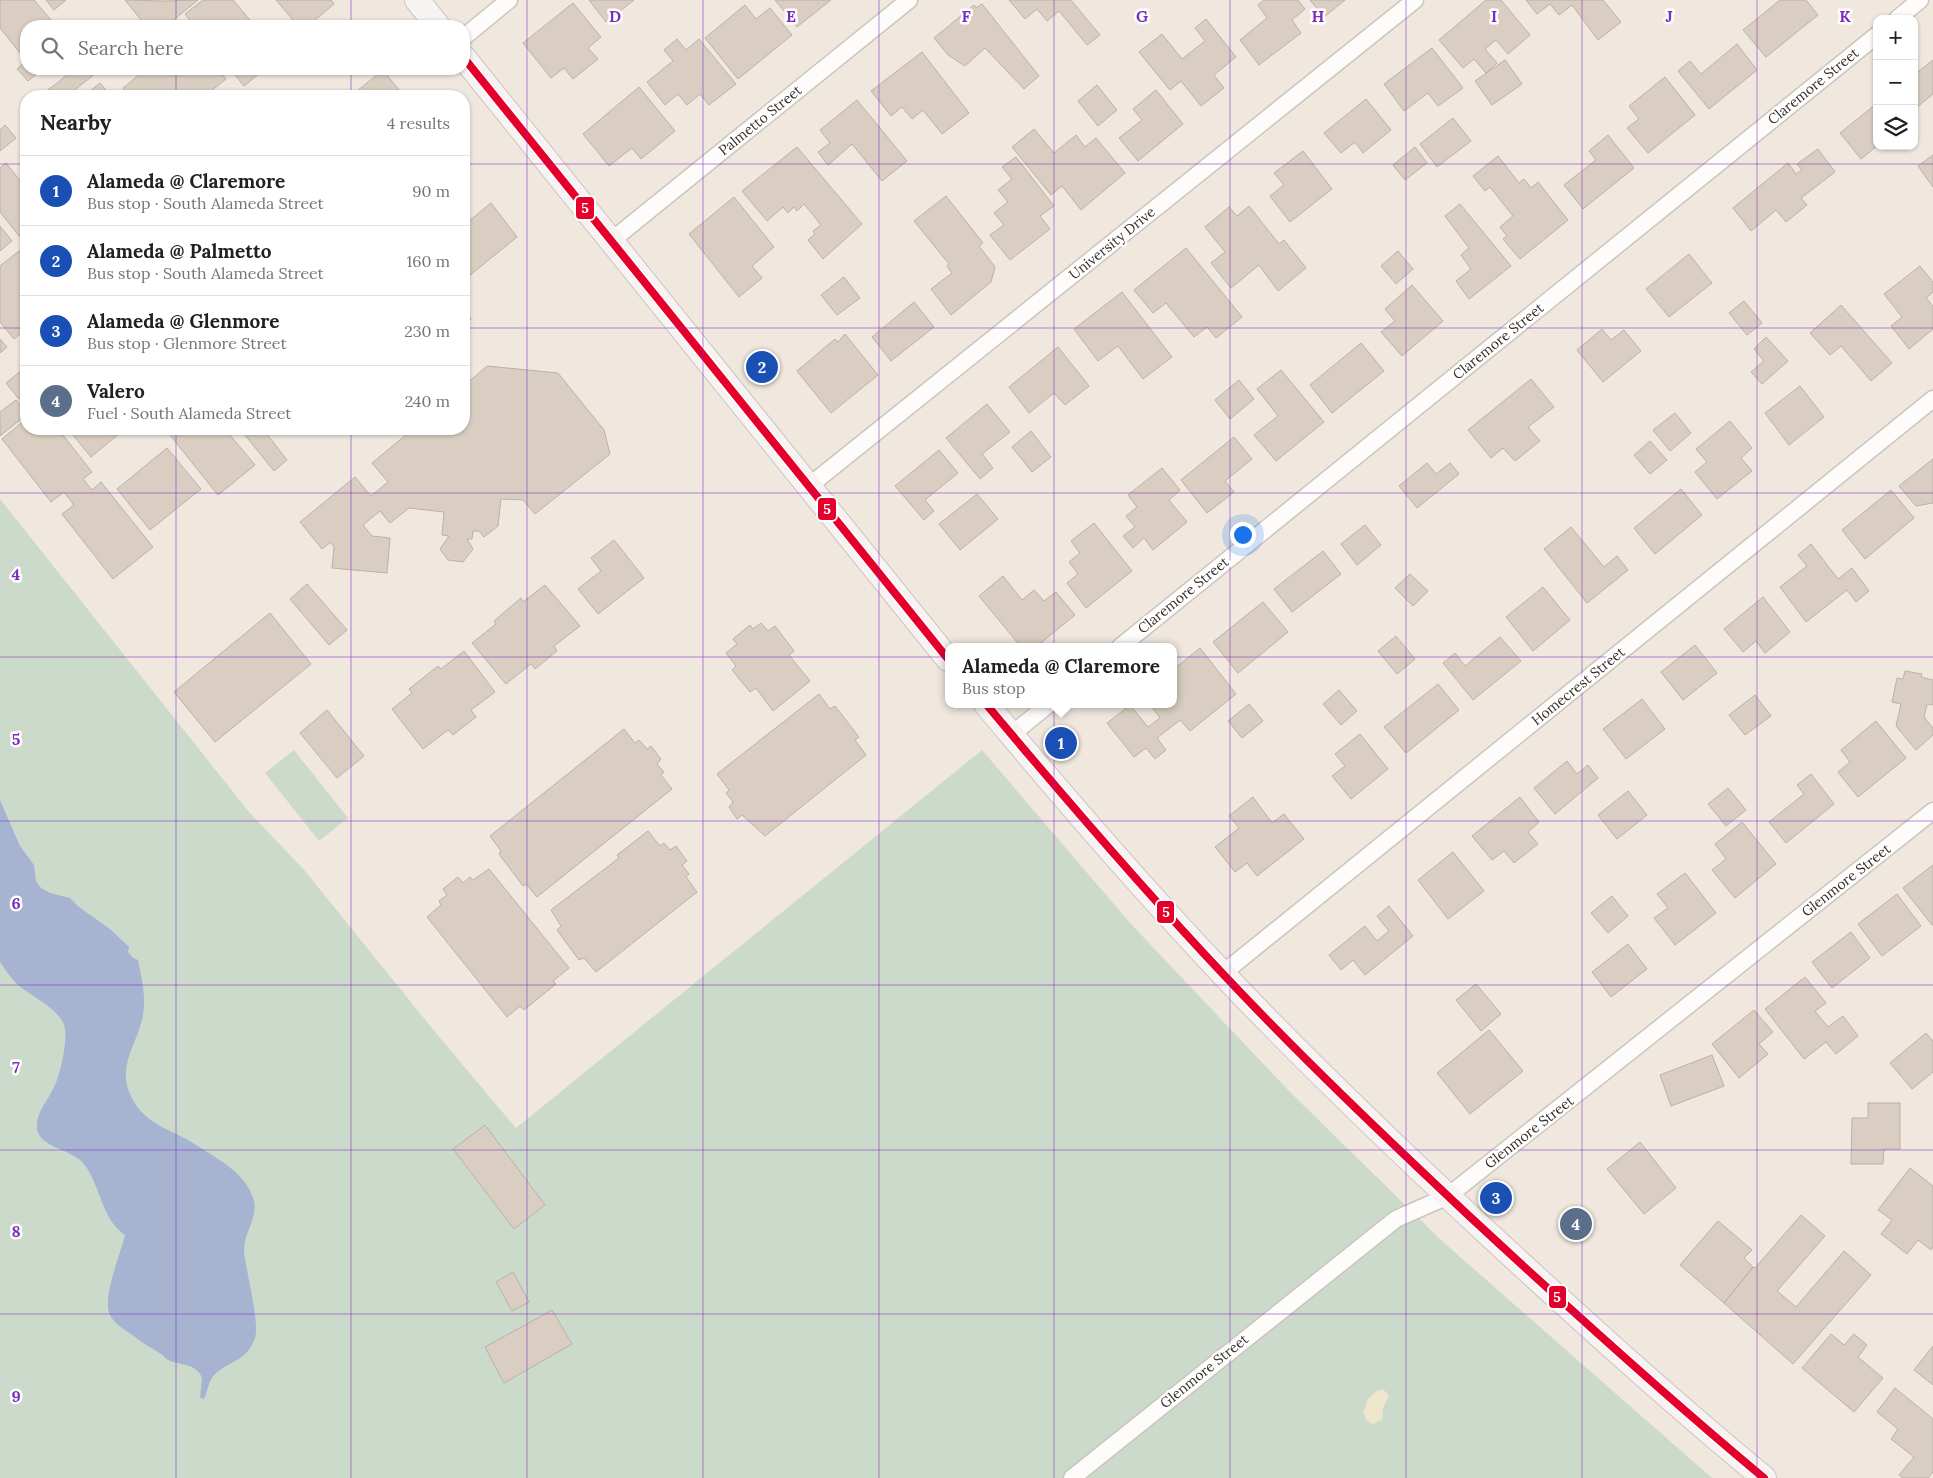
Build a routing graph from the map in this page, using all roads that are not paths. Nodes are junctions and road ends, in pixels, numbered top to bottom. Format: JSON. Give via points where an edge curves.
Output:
{"nodes":[{"id":1,"x":417,"y":0,"type":"edge"},
{"id":2,"x":509,"y":0,"type":"edge"},
{"id":3,"x":909,"y":0,"type":"edge"},
{"id":4,"x":1415,"y":0,"type":"edge"},
{"id":5,"x":1920,"y":0,"type":"edge"},
{"id":6,"x":1902,"y":15,"type":"edge"},
{"id":7,"x":433,"y":20,"type":"edge"},
{"id":8,"x":470,"y":31,"type":"edge"},
{"id":9,"x":1873,"y":38,"type":"edge"},
{"id":10,"x":470,"y":65,"type":"edge"},
{"id":11,"x":611,"y":241,"type":"junction"},
{"id":12,"x":1933,"y":399,"type":"edge"},
{"id":13,"x":809,"y":486,"type":"junction"},
{"id":14,"x":1125,"y":643,"type":"edge"},
{"id":15,"x":945,"y":655,"type":"edge"},
{"id":16,"x":989,"y":708,"type":"edge"},
{"id":17,"x":1044,"y":708,"type":"edge"},
{"id":18,"x":1011,"y":735,"type":"junction"},
{"id":19,"x":1933,"y":811,"type":"edge"},
{"id":20,"x":1222,"y":974,"type":"junction"},
{"id":21,"x":1448,"y":1196,"type":"junction"},
{"id":22,"x":1072,"y":1478,"type":"edge"},
{"id":23,"x":1764,"y":1478,"type":"edge"}],
"edges":[{"from":1,"to":7,"type":"main road"},
{"from":2,"to":8,"type":"street"},
{"from":3,"to":11,"type":"street","name":"Palmetto Street"},
{"from":4,"to":13,"type":"street","name":"University Drive"},
{"from":5,"to":6,"type":"street"},
{"from":9,"to":14,"type":"street","name":"Claremore Street"},
{"from":10,"to":11,"type":"main road"},
{"from":11,"to":13,"type":"main road"},
{"from":12,"to":20,"type":"street","name":"Homecrest Street"},
{"from":13,"to":15,"type":"main road"},
{"from":16,"to":18,"type":"main road"},
{"from":17,"to":18,"type":"street"},
{"from":18,"to":20,"type":"main road"},
{"from":19,"to":21,"type":"street","name":"Glenmore Street"},
{"from":20,"to":21,"type":"main road"},
{"from":21,"to":22,"type":"street","name":"Glenmore Street","via":[[1400,1216]]},
{"from":21,"to":23,"type":"main road","via":[[1588,1327]]}]}
